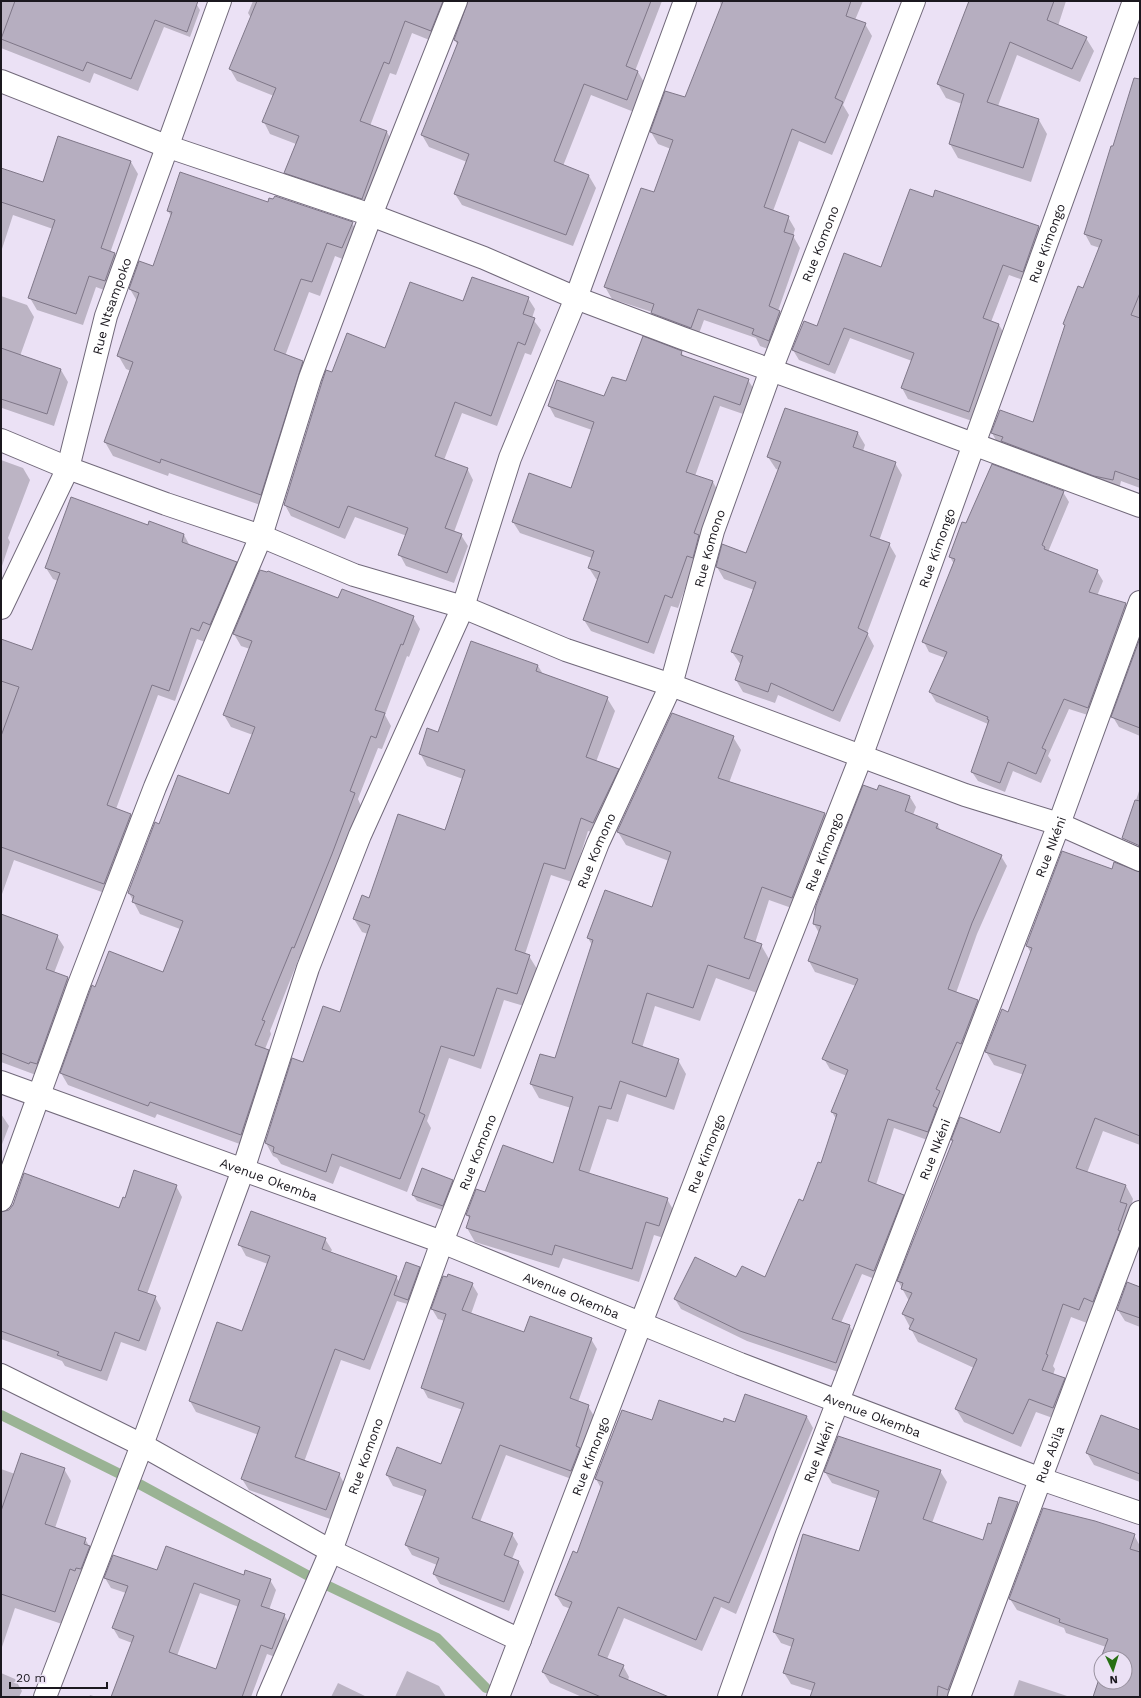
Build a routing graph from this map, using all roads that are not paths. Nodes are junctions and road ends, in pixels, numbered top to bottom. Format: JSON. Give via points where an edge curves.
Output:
{"nodes":[{"id":1,"x":220,"y":1,"type":"edge"},
{"id":2,"x":456,"y":1,"type":"edge"},
{"id":3,"x":685,"y":1,"type":"edge"},
{"id":4,"x":914,"y":1,"type":"edge"},
{"id":5,"x":1134,"y":1,"type":"edge"},
{"id":6,"x":1,"y":81,"type":"edge"},
{"id":7,"x":166,"y":146,"type":"junction"},
{"id":8,"x":371,"y":214,"type":"junction"},
{"id":9,"x":576,"y":298,"type":"junction"},
{"id":10,"x":771,"y":370,"type":"junction"},
{"id":11,"x":1,"y":440,"type":"edge"},
{"id":12,"x":975,"y":445,"type":"junction"},
{"id":13,"x":68,"y":468,"type":"junction"},
{"id":14,"x":1140,"y":506,"type":"edge"},
{"id":15,"x":261,"y":536,"type":"junction"},
{"id":16,"x":1140,"y":602,"type":"edge"},
{"id":17,"x":463,"y":607,"type":"junction"},
{"id":18,"x":1,"y":608,"type":"edge"},
{"id":19,"x":670,"y":685,"type":"junction"},
{"id":20,"x":860,"y":757,"type":"junction"},
{"id":21,"x":1059,"y":824,"type":"junction"},
{"id":22,"x":1140,"y":860,"type":"edge"},
{"id":23,"x":1,"y":1082,"type":"edge"},
{"id":24,"x":39,"y":1095,"type":"junction"},
{"id":25,"x":243,"y":1170,"type":"junction"},
{"id":26,"x":1,"y":1200,"type":"edge"},
{"id":27,"x":1140,"y":1212,"type":"edge"},
{"id":28,"x":442,"y":1242,"type":"junction"},
{"id":29,"x":641,"y":1322,"type":"junction"},
{"id":30,"x":1,"y":1375,"type":"edge"},
{"id":31,"x":838,"y":1401,"type":"junction"},
{"id":32,"x":142,"y":1445,"type":"junction"},
{"id":33,"x":1041,"y":1479,"type":"junction"},
{"id":34,"x":1140,"y":1514,"type":"edge"},
{"id":35,"x":331,"y":1551,"type":"junction"},
{"id":36,"x":520,"y":1640,"type":"junction"},
{"id":37,"x":45,"y":1697,"type":"edge"},
{"id":38,"x":268,"y":1697,"type":"edge"},
{"id":39,"x":498,"y":1697,"type":"edge"},
{"id":40,"x":729,"y":1697,"type":"edge"},
{"id":41,"x":959,"y":1697,"type":"edge"}],
"edges":[{"from":1,"to":7,"type":"street","name":"Rue Ntsampoko"},
{"from":2,"to":8,"type":"street"},
{"from":3,"to":9,"type":"street"},
{"from":4,"to":10,"type":"street","name":"Rue Komono"},
{"from":5,"to":12,"type":"street","name":"Rue Kimongo"},
{"from":6,"to":7,"type":"street"},
{"from":7,"to":8,"type":"street"},
{"from":7,"to":13,"type":"street","name":"Rue Ntsampoko","via":[[106,316]]},
{"from":8,"to":9,"type":"street","via":[[484,258]]},
{"from":8,"to":15,"type":"street","via":[[310,378]]},
{"from":9,"to":10,"type":"street"},
{"from":9,"to":17,"type":"street","via":[[510,458]]},
{"from":10,"to":12,"type":"street"},
{"from":10,"to":19,"type":"street","name":"Rue Komono","via":[[713,532]]},
{"from":11,"to":13,"type":"street"},
{"from":12,"to":14,"type":"street"},
{"from":12,"to":20,"type":"street","name":"Rue Kimongo"},
{"from":13,"to":15,"type":"street"},
{"from":13,"to":18,"type":"street","name":"Rue Ntsampoko"},
{"from":15,"to":17,"type":"street","via":[[354,575]]},
{"from":15,"to":24,"type":"street","via":[[155,787]]},
{"from":16,"to":21,"type":"street","name":"Rue Nkéni"},
{"from":17,"to":19,"type":"street","via":[[566,650]]},
{"from":17,"to":25,"type":"street","via":[[360,835],[308,968]]},
{"from":19,"to":20,"type":"street"},
{"from":19,"to":28,"type":"street","name":"Rue Komono","via":[[598,843]]},
{"from":20,"to":21,"type":"street","via":[[965,795]]},
{"from":20,"to":29,"type":"street","name":"Rue Kimongo"},
{"from":21,"to":22,"type":"street"},
{"from":21,"to":31,"type":"street","name":"Rue Nkéni"},
{"from":23,"to":24,"type":"street","name":"Avenue Okemba"},
{"from":24,"to":25,"type":"street","name":"Avenue Okemba"},
{"from":24,"to":26,"type":"street"},
{"from":25,"to":28,"type":"street","name":"Avenue Okemba"},
{"from":25,"to":32,"type":"street"},
{"from":27,"to":33,"type":"street","name":"Rue Abila"},
{"from":28,"to":29,"type":"street","name":"Avenue Okemba"},
{"from":28,"to":35,"type":"street","name":"Rue Komono"},
{"from":29,"to":31,"type":"street","name":"Avenue Okemba","via":[[740,1364]]},
{"from":29,"to":36,"type":"street","name":"Rue Kimongo"},
{"from":30,"to":32,"type":"street"},
{"from":31,"to":33,"type":"street","name":"Avenue Okemba"},
{"from":31,"to":40,"type":"street","name":"Rue Nkéni"},
{"from":32,"to":35,"type":"street"},
{"from":32,"to":37,"type":"street"},
{"from":33,"to":34,"type":"street","name":"Avenue Okemba"},
{"from":33,"to":41,"type":"street","name":"Rue Abila"},
{"from":35,"to":36,"type":"street"},
{"from":35,"to":38,"type":"street","name":"Rue Komono"},
{"from":36,"to":39,"type":"street","name":"Rue Kimongo"}]}
